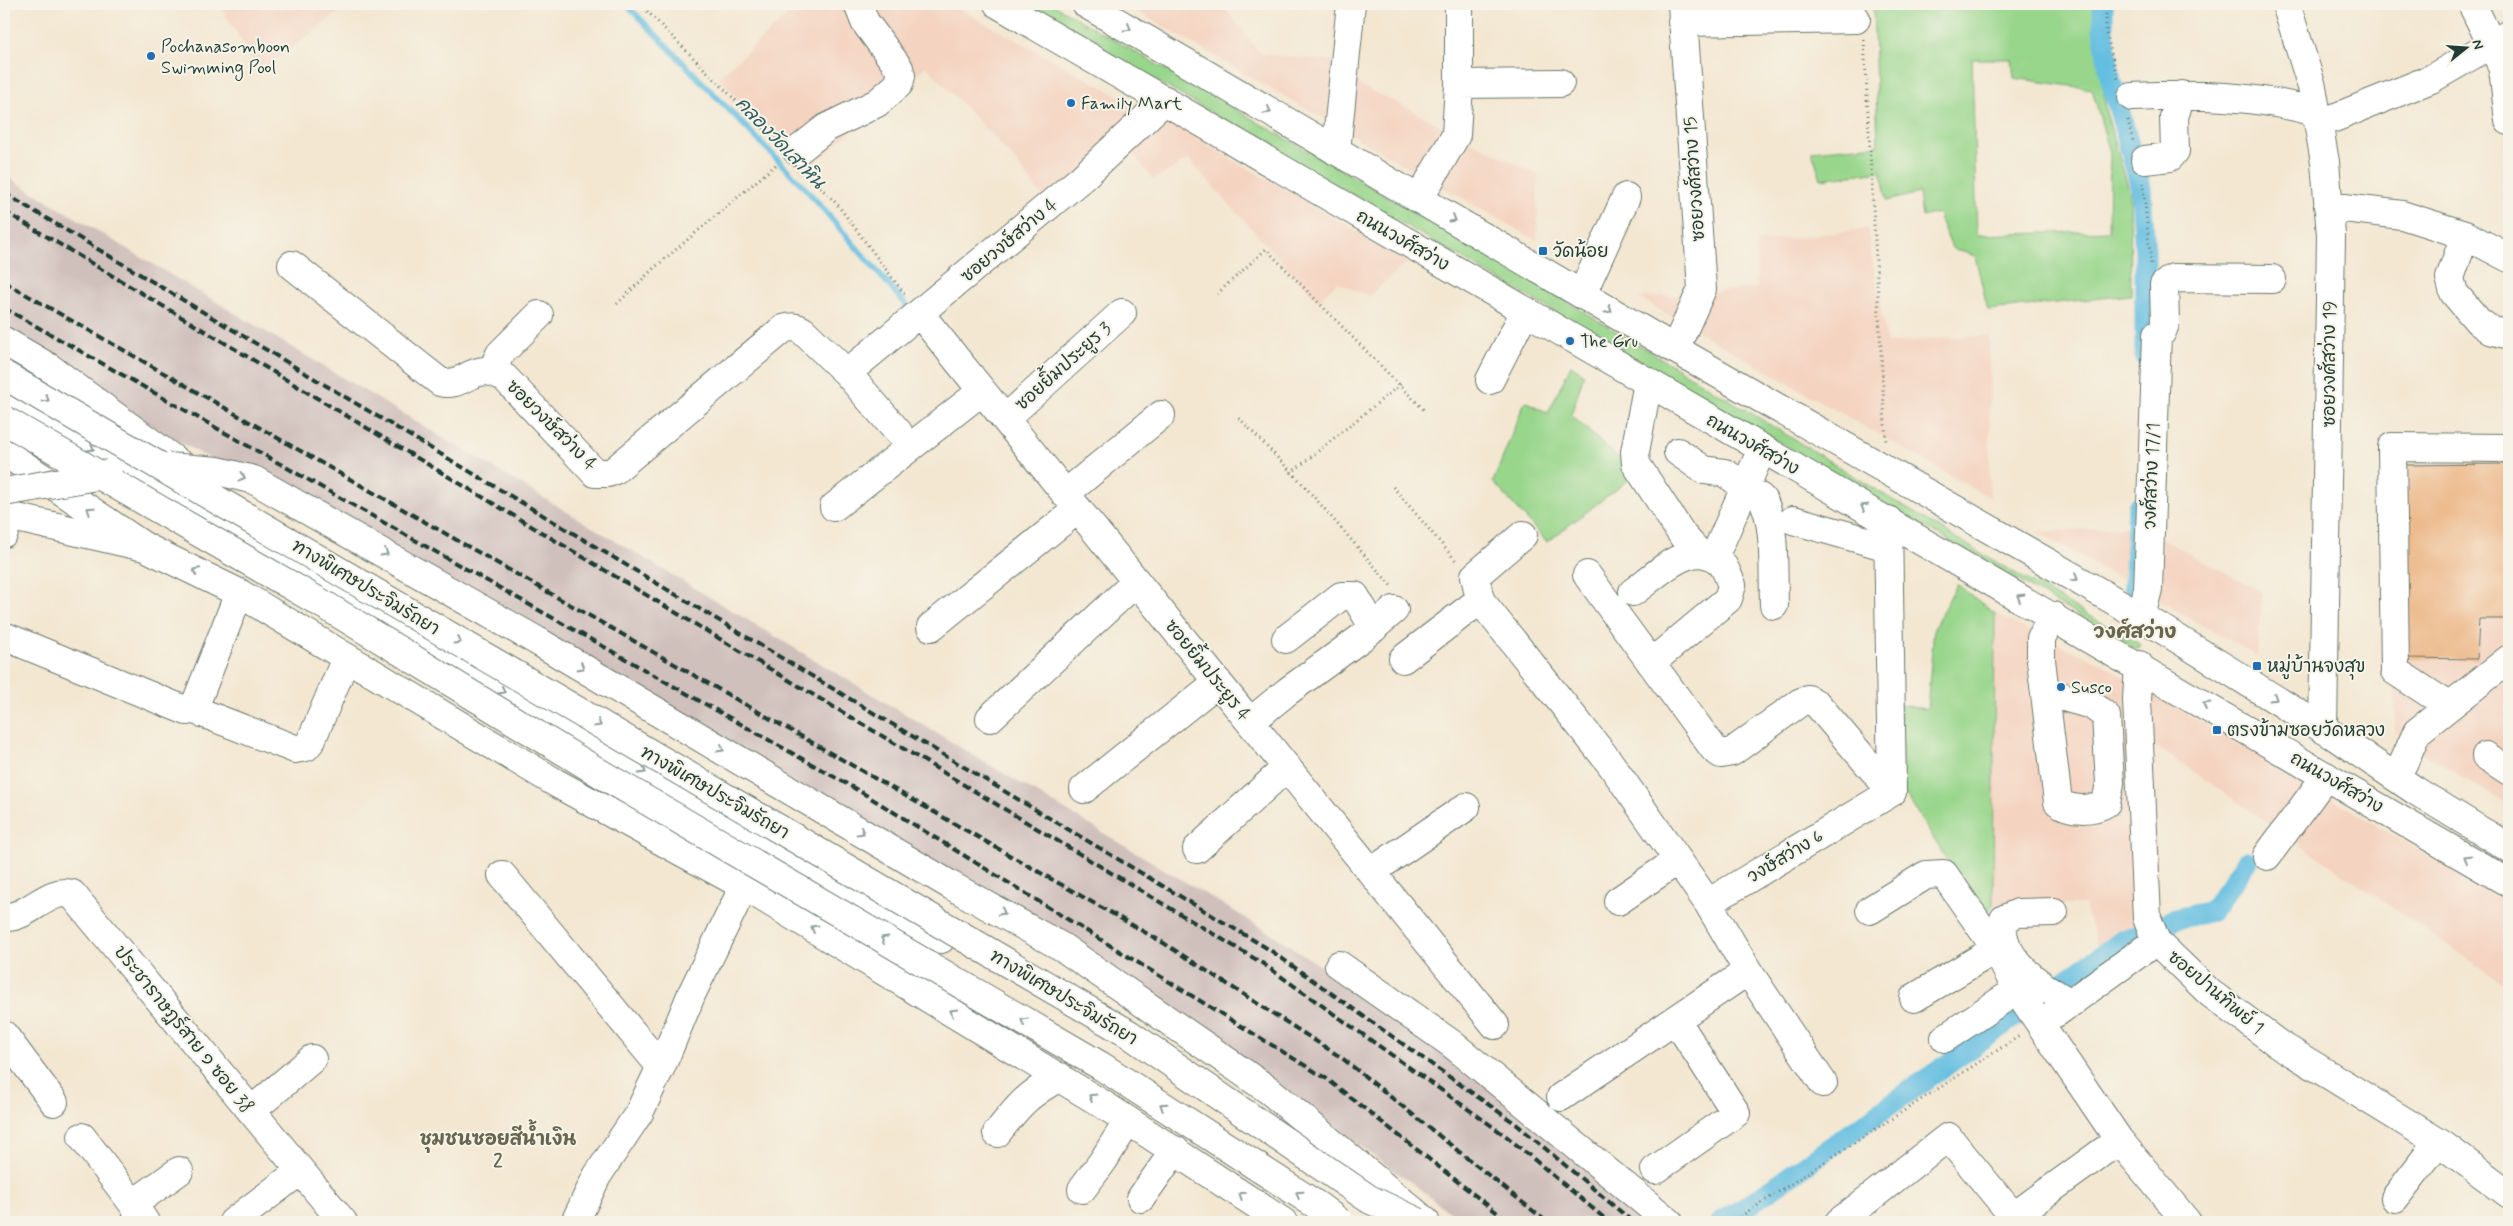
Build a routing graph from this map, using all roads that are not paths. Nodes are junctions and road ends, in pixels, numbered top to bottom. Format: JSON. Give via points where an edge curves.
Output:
{"nodes":[{"id":1,"x":858,"y":4,"type":"edge"},
{"id":2,"x":998,"y":4,"type":"edge"},
{"id":3,"x":1086,"y":4,"type":"edge"},
{"id":4,"x":1351,"y":4,"type":"edge"},
{"id":5,"x":1459,"y":4,"type":"edge"},
{"id":6,"x":2286,"y":4,"type":"edge"},
{"id":7,"x":2472,"y":4,"type":"edge"},
{"id":8,"x":1682,"y":13,"type":"edge"},
{"id":9,"x":1860,"y":26,"type":"road end"},
{"id":10,"x":2500,"y":39,"type":"edge"},
{"id":11,"x":1560,"y":83,"type":"dead end"},
{"id":12,"x":1459,"y":84,"type":"junction"},
{"id":13,"x":2181,"y":95,"type":"junction"},
{"id":14,"x":2132,"y":97,"type":"dead end"},
{"id":15,"x":1165,"y":100,"type":"junction"},
{"id":16,"x":2317,"y":116,"type":"junction"},
{"id":17,"x":2509,"y":121,"type":"edge"},
{"id":18,"x":797,"y":151,"type":"dead end"},
{"id":19,"x":1336,"y":151,"type":"junction"},
{"id":20,"x":2145,"y":160,"type":"dead end"},
{"id":21,"x":1626,"y":197,"type":"dead end"},
{"id":22,"x":1419,"y":199,"type":"junction"},
{"id":23,"x":2328,"y":206,"type":"junction"},
{"id":24,"x":2465,"y":234,"type":"junction"},
{"id":25,"x":2509,"y":258,"type":"edge"},
{"id":26,"x":292,"y":264,"type":"dead end"},
{"id":27,"x":2272,"y":279,"type":"dead end"},
{"id":28,"x":1582,"y":294,"type":"junction"},
{"id":29,"x":1524,"y":311,"type":"junction"},
{"id":30,"x":1122,"y":312,"type":"dead end"},
{"id":31,"x":539,"y":314,"type":"dead end"},
{"id":32,"x":920,"y":314,"type":"junction"},
{"id":33,"x":2509,"y":335,"type":"edge"},
{"id":34,"x":4,"y":341,"type":"edge"},
{"id":35,"x":1675,"y":349,"type":"junction"},
{"id":36,"x":492,"y":371,"type":"junction"},
{"id":37,"x":847,"y":373,"type":"junction"},
{"id":38,"x":4,"y":375,"type":"edge"},
{"id":39,"x":1490,"y":380,"type":"dead end"},
{"id":40,"x":1648,"y":382,"type":"junction"},
{"id":41,"x":982,"y":391,"type":"junction"},
{"id":42,"x":4,"y":396,"type":"edge"},
{"id":43,"x":1161,"y":415,"type":"dead end"},
{"id":44,"x":1005,"y":419,"type":"junction"},
{"id":45,"x":4,"y":420,"type":"edge"},
{"id":46,"x":898,"y":432,"type":"dead end"},
{"id":47,"x":2509,"y":448,"type":"edge"},
{"id":48,"x":1762,"y":449,"type":"junction"},
{"id":49,"x":4,"y":452,"type":"edge"},
{"id":50,"x":1678,"y":452,"type":"dead end"},
{"id":51,"x":1744,"y":491,"type":"junction"},
{"id":52,"x":1072,"y":502,"type":"junction"},
{"id":53,"x":834,"y":508,"type":"dead end"},
{"id":54,"x":5,"y":514,"type":"edge"},
{"id":55,"x":1793,"y":520,"type":"dead end"},
{"id":56,"x":1888,"y":520,"type":"junction"},
{"id":57,"x":1522,"y":535,"type":"dead end"},
{"id":58,"x":145,"y":547,"type":"junction"},
{"id":59,"x":1888,"y":547,"type":"junction"},
{"id":60,"x":1709,"y":548,"type":"junction"},
{"id":61,"x":1587,"y":575,"type":"dead end"},
{"id":62,"x":1136,"y":582,"type":"junction"},
{"id":63,"x":1633,"y":592,"type":"dead end"},
{"id":64,"x":239,"y":593,"type":"junction"},
{"id":65,"x":1480,"y":600,"type":"junction"},
{"id":66,"x":1774,"y":605,"type":"dead end"},
{"id":67,"x":2053,"y":616,"type":"junction"},
{"id":68,"x":2141,"y":616,"type":"junction"},
{"id":69,"x":931,"y":627,"type":"dead end"},
{"id":70,"x":6,"y":637,"type":"dead end"},
{"id":71,"x":1286,"y":639,"type":"dead end"},
{"id":72,"x":430,"y":649,"type":"junction"},
{"id":73,"x":346,"y":658,"type":"junction"},
{"id":74,"x":1404,"y":659,"type":"dead end"},
{"id":75,"x":2509,"y":659,"type":"edge"},
{"id":76,"x":1651,"y":663,"type":"junction"},
{"id":77,"x":2139,"y":665,"type":"junction"},
{"id":78,"x":1218,"y":682,"type":"junction"},
{"id":79,"x":2046,"y":692,"type":"dead end"},
{"id":80,"x":2449,"y":706,"type":"junction"},
{"id":81,"x":192,"y":709,"type":"junction"},
{"id":82,"x":990,"y":718,"type":"dead end"},
{"id":83,"x":1250,"y":722,"type":"junction"},
{"id":84,"x":2328,"y":732,"type":"junction"},
{"id":85,"x":2486,"y":756,"type":"dead end"},
{"id":86,"x":2403,"y":764,"type":"junction"},
{"id":87,"x":1287,"y":767,"type":"junction"},
{"id":88,"x":2509,"y":771,"type":"edge"},
{"id":89,"x":2326,"y":776,"type":"junction"},
{"id":90,"x":1084,"y":789,"type":"dead end"},
{"id":91,"x":1892,"y":792,"type":"junction"},
{"id":92,"x":1466,"y":807,"type":"dead end"},
{"id":93,"x":2509,"y":826,"type":"edge"},
{"id":94,"x":2509,"y":848,"type":"edge"},
{"id":95,"x":1198,"y":849,"type":"dead end"},
{"id":96,"x":2267,"y":856,"type":"dead end"},
{"id":97,"x":1678,"y":860,"type":"junction"},
{"id":98,"x":1371,"y":872,"type":"junction"},
{"id":99,"x":502,"y":875,"type":"dead end"},
{"id":100,"x":2509,"y":883,"type":"edge"},
{"id":101,"x":744,"y":886,"type":"junction"},
{"id":102,"x":1618,"y":901,"type":"dead end"},
{"id":103,"x":1708,"y":903,"type":"junction"},
{"id":104,"x":1870,"y":910,"type":"dead end"},
{"id":105,"x":2054,"y":912,"type":"dead end"},
{"id":106,"x":4,"y":917,"type":"edge"},
{"id":107,"x":2152,"y":931,"type":"junction"},
{"id":108,"x":1996,"y":949,"type":"junction"},
{"id":109,"x":1339,"y":964,"type":"dead end"},
{"id":110,"x":1748,"y":971,"type":"junction"},
{"id":111,"x":1914,"y":998,"type":"dead end"},
{"id":112,"x":2041,"y":1002,"type":"junction"},
{"id":113,"x":1676,"y":1020,"type":"junction"},
{"id":114,"x":1496,"y":1025,"type":"dead end"},
{"id":115,"x":4,"y":1035,"type":"edge"},
{"id":116,"x":1945,"y":1038,"type":"dead end"},
{"id":117,"x":312,"y":1059,"type":"dead end"},
{"id":118,"x":661,"y":1067,"type":"junction"},
{"id":119,"x":1060,"y":1077,"type":"junction"},
{"id":120,"x":1823,"y":1083,"type":"dead end"},
{"id":121,"x":1561,"y":1097,"type":"dead end"},
{"id":122,"x":54,"y":1102,"type":"dead end"},
{"id":123,"x":251,"y":1111,"type":"junction"},
{"id":124,"x":1128,"y":1121,"type":"junction"},
{"id":125,"x":997,"y":1133,"type":"dead end"},
{"id":126,"x":82,"y":1137,"type":"dead end"},
{"id":127,"x":2118,"y":1140,"type":"junction"},
{"id":128,"x":2438,"y":1142,"type":"junction"},
{"id":129,"x":1175,"y":1150,"type":"junction"},
{"id":130,"x":1655,"y":1170,"type":"dead end"},
{"id":131,"x":179,"y":1171,"type":"dead end"},
{"id":132,"x":300,"y":1171,"type":"junction"},
{"id":133,"x":1082,"y":1189,"type":"dead end"},
{"id":134,"x":2509,"y":1194,"type":"edge"},
{"id":135,"x":1141,"y":1198,"type":"dead end"},
{"id":136,"x":2395,"y":1198,"type":"dead end"},
{"id":137,"x":139,"y":1213,"type":"edge"},
{"id":138,"x":2016,"y":1220,"type":"edge"},
{"id":139,"x":233,"y":1222,"type":"edge"},
{"id":140,"x":343,"y":1222,"type":"edge"},
{"id":141,"x":575,"y":1222,"type":"edge"},
{"id":142,"x":1283,"y":1222,"type":"edge"},
{"id":143,"x":1339,"y":1222,"type":"edge"},
{"id":144,"x":1408,"y":1222,"type":"edge"},
{"id":145,"x":1418,"y":1222,"type":"edge"},
{"id":146,"x":1427,"y":1222,"type":"edge"},
{"id":147,"x":1669,"y":1222,"type":"edge"},
{"id":148,"x":1839,"y":1222,"type":"edge"},
{"id":149,"x":2187,"y":1222,"type":"edge"}],
"edges":[{"from":1,"to":18,"type":"main road","via":[[865,22],[899,68],[898,84],[877,103],[826,128]]},
{"from":2,"to":15,"type":"main road","name":"ถนนวงศ์สว่าง"},
{"from":3,"to":19,"type":"main road","name":"ถนนวงศ์สว่าง","one_way":true},
{"from":4,"to":19,"type":"main road"},
{"from":5,"to":12,"type":"main road"},
{"from":6,"to":16,"type":"main road","name":"ซอยวงศ์สว่าง 19","via":[[2312,86]]},
{"from":7,"to":10,"type":"main road"},
{"from":8,"to":9,"type":"main road"},
{"from":8,"to":35,"type":"main road","name":"ซอยวงศ์สว่าง 15","via":[[1702,289]]},
{"from":10,"to":16,"type":"main road","via":[[2431,78],[2334,118]]},
{"from":10,"to":17,"type":"main road"},
{"from":11,"to":12,"type":"main road"},
{"from":12,"to":22,"type":"main road","via":[[1456,135]]},
{"from":13,"to":14,"type":"main road"},
{"from":13,"to":16,"type":"main road","via":[[2278,102]]},
{"from":13,"to":20,"type":"main road","via":[[2174,117],[2175,151],[2170,157]]},
{"from":15,"to":29,"type":"main road","name":"ถนนวงศ์สว่าง"},
{"from":15,"to":32,"type":"main road","name":"ซอยวงษ์สว่าง 4","via":[[1082,178]]},
{"from":16,"to":23,"type":"main road","name":"ซอยวงศ์สว่าง 19"},
{"from":19,"to":22,"type":"main road","name":"ถนนวงศ์สว่าง"},
{"from":21,"to":28,"type":"main road"},
{"from":22,"to":28,"type":"main road","name":"ถนนวงศ์สว่าง","one_way":true},
{"from":23,"to":24,"type":"main road","via":[[2402,215]]},
{"from":23,"to":84,"type":"main road","name":"ซอยวงศ์สว่าง 19","via":[[2331,235]]},
{"from":24,"to":25,"type":"main road"},
{"from":24,"to":33,"type":"main road","via":[[2450,278],[2454,293],[2478,321],[2490,330]]},
{"from":26,"to":36,"type":"main road","name":"ซอยวงษ์สว่าง 4","via":[[440,382],[447,384],[482,370]]},
{"from":27,"to":68,"type":"main road","name":"วงศ์สว่าง 17/1","via":[[2173,278],[2164,285],[2165,324],[2157,335],[2148,589]]},
{"from":28,"to":35,"type":"main road","name":"ถนนวงศ์สว่าง","one_way":true},
{"from":29,"to":39,"type":"main road"},
{"from":29,"to":40,"type":"main road","name":"ถนนวงศ์สว่าง"},
{"from":30,"to":44,"type":"main road","name":"ซอยยิ้มประยูร 3"},
{"from":31,"to":36,"type":"main road","via":[[500,354]]},
{"from":32,"to":37,"type":"main road","name":"ซอยวงษ์สว่าง 4"},
{"from":32,"to":41,"type":"main road","name":"ซอยยิ้มประยูร 4"},
{"from":34,"to":72,"type":"main road","via":[[50,368]]},
{"from":35,"to":68,"type":"main road","name":"ถนนวงศ์สว่าง","one_way":true},
{"from":36,"to":37,"type":"main road","name":"ซอยวงษ์สว่าง 4","via":[[505,378],[595,473],[602,474],[615,470],[783,329],[797,327],[803,331]]},
{"from":37,"to":46,"type":"main road","name":"ซอยวงษ์สว่าง 4"},
{"from":38,"to":145,"type":"main road","name":"ทางพิเศษประจิมรัถยา","one_way":true,"bridge":true,"via":[[1129,1034],[1369,1199]]},
{"from":40,"to":48,"type":"main road","name":"ถนนวงศ์สว่าง"},
{"from":40,"to":60,"type":"main road","via":[[1635,452],[1636,464],[1683,536]]},
{"from":41,"to":44,"type":"main road","name":"ซอยยิ้มประยูร 4"},
{"from":41,"to":53,"type":"main road"},
{"from":42,"to":72,"type":"main road","one_way":true},
{"from":43,"to":52,"type":"main road"},
{"from":44,"to":52,"type":"main road","name":"ซอยยิ้มประยูร 4"},
{"from":143,"to":45,"type":"main road","one_way":true,"bridge":true,"via":[[1101,1066],[602,775],[319,602]]},
{"from":47,"to":80,"type":"main road","via":[[2392,447],[2395,671]]},
{"from":48,"to":51,"type":"main road"},
{"from":56,"to":48,"type":"main road","name":"ถนนวงศ์สว่าง","one_way":true},
{"from":58,"to":49,"type":"main road","one_way":true},
{"from":50,"to":51,"type":"main road","via":[[1704,470],[1726,473]]},
{"from":51,"to":60,"type":"main road"},
{"from":51,"to":66,"type":"main road","via":[[1763,501],[1768,515]]},
{"from":52,"to":62,"type":"main road","name":"ซอยยิ้มประยูร 4"},
{"from":52,"to":69,"type":"main road"},
{"from":54,"to":58,"type":"main road"},
{"from":54,"to":146,"type":"main road","one_way":true,"bridge":true,"via":[[120,472],[172,466],[218,471],[254,480],[277,491],[952,886],[1062,947],[1270,1091]]},
{"from":55,"to":59,"type":"main road"},
{"from":56,"to":59,"type":"main road"},
{"from":67,"to":56,"type":"main road","name":"ถนนวงศ์สว่าง","one_way":true},
{"from":57,"to":65,"type":"main road","via":[[1475,576]]},
{"from":64,"to":58,"type":"main road","one_way":true},
{"from":59,"to":91,"type":"main road"},
{"from":60,"to":63,"type":"main road","via":[[1686,554]]},
{"from":60,"to":76,"type":"main road","via":[[1711,557],[1722,565],[1732,585],[1728,599]]},
{"from":61,"to":76,"type":"main road"},
{"from":62,"to":78,"type":"main road","name":"ซอยยิ้มประยูร 4"},
{"from":62,"to":82,"type":"main road"},
{"from":64,"to":73,"type":"main road"},
{"from":64,"to":81,"type":"main road"},
{"from":65,"to":74,"type":"main road"},
{"from":65,"to":97,"type":"main road","via":[[1610,763]]},
{"from":67,"to":77,"type":"main road","name":"ถนนวงศ์สว่าง"},
{"from":67,"to":79,"type":"main road","via":[[2041,638]]},
{"from":68,"to":84,"type":"main road","name":"ถนนวงศ์สว่าง","one_way":true},
{"from":70,"to":81,"type":"main road","via":[[186,711]]},
{"from":71,"to":83,"type":"main road","via":[[1341,596],[1355,596],[1388,610]]},
{"from":72,"to":144,"type":"main road","one_way":true,"via":[[1126,1043],[1345,1175]]},
{"from":73,"to":81,"type":"main road","via":[[306,748],[295,749]]},
{"from":73,"to":101,"type":"main road","via":[[556,783]]},
{"from":75,"to":80,"type":"main road"},
{"from":76,"to":91,"type":"main road","via":[[1721,754],[1732,752],[1799,703],[1808,700],[1817,704]]},
{"from":89,"to":77,"type":"main road","name":"ถนนวงศ์สว่าง","one_way":true},
{"from":77,"to":107,"type":"main road","via":[[2137,700]]},
{"from":78,"to":83,"type":"main road","name":"ซอยยิ้มประยูร 4"},
{"from":78,"to":90,"type":"main road"},
{"from":80,"to":86,"type":"main road","via":[[2417,732]]},
{"from":83,"to":87,"type":"main road","name":"ซอยยิ้มประยูร 4"},
{"from":84,"to":86,"type":"main road","name":"ถนนวงศ์สว่าง"},
{"from":84,"to":94,"type":"main road","name":"ถนนวงศ์สว่าง"},
{"from":85,"to":88,"type":"main road"},
{"from":86,"to":93,"type":"main road","name":"ถนนวงศ์สว่าง"},
{"from":87,"to":95,"type":"main road"},
{"from":87,"to":98,"type":"main road","name":"ซอยยิ้มประยูร 4"},
{"from":89,"to":96,"type":"main road"},
{"from":100,"to":89,"type":"main road","name":"ถนนวงศ์สว่าง","one_way":true},
{"from":91,"to":103,"type":"main road","name":"วงษ์สว่าง 6"},
{"from":92,"to":98,"type":"main road"},
{"from":97,"to":102,"type":"main road"},
{"from":97,"to":103,"type":"main road"},
{"from":98,"to":114,"type":"main road","name":"ซอยยิ้มประยูร 4"},
{"from":99,"to":118,"type":"main road"},
{"from":101,"to":118,"type":"main road","via":[[692,993]]},
{"from":119,"to":101,"type":"main road","one_way":true},
{"from":103,"to":110,"type":"main road"},
{"from":104,"to":108,"type":"main road","via":[[1926,875],[1944,874]]},
{"from":105,"to":112,"type":"main road","via":[[2018,913],[2004,919],[2002,930],[2016,963]]},
{"from":106,"to":123,"type":"main road","name":"ประชาราษฎร์สาย ๑ ซอย 38","via":[[17,916],[60,893],[72,894]]},
{"from":107,"to":112,"type":"main road"},
{"from":107,"to":128,"type":"main road","name":"ซอยปานทิพย์ 1","via":[[2210,993],[2277,1043]]},
{"from":108,"to":111,"type":"main road"},
{"from":108,"to":112,"type":"main road"},
{"from":109,"to":147,"type":"main road","via":[[1452,1044]]},
{"from":110,"to":113,"type":"main road"},
{"from":110,"to":120,"type":"main road"},
{"from":112,"to":116,"type":"main road"},
{"from":112,"to":127,"type":"main road"},
{"from":113,"to":121,"type":"main road"},
{"from":113,"to":130,"type":"main road","via":[[1736,1114]]},
{"from":115,"to":122,"type":"main road"},
{"from":117,"to":123,"type":"main road"},
{"from":118,"to":141,"type":"main road","via":[[639,1113],[597,1176]]},
{"from":124,"to":119,"type":"main road","one_way":true},
{"from":119,"to":125,"type":"main road","via":[[1021,1102]]},
{"from":123,"to":132,"type":"main road","name":"ประชาราษฎร์สาย ๑ ซอย 38"},
{"from":124,"to":129,"type":"main road"},
{"from":124,"to":133,"type":"main road"},
{"from":126,"to":137,"type":"main road"},
{"from":127,"to":138,"type":"main road"},
{"from":127,"to":149,"type":"main road"},
{"from":128,"to":134,"type":"main road","name":"ซอยปานทิพย์ 1"},
{"from":128,"to":136,"type":"main road"},
{"from":129,"to":135,"type":"main road"},
{"from":142,"to":129,"type":"main road","one_way":true},
{"from":131,"to":137,"type":"main road"},
{"from":132,"to":139,"type":"main road"},
{"from":132,"to":140,"type":"main road","name":"ประชาราษฎร์สาย ๑ ซอย 38"},
{"from":138,"to":148,"type":"main road","via":[[1948,1137]]}]}
